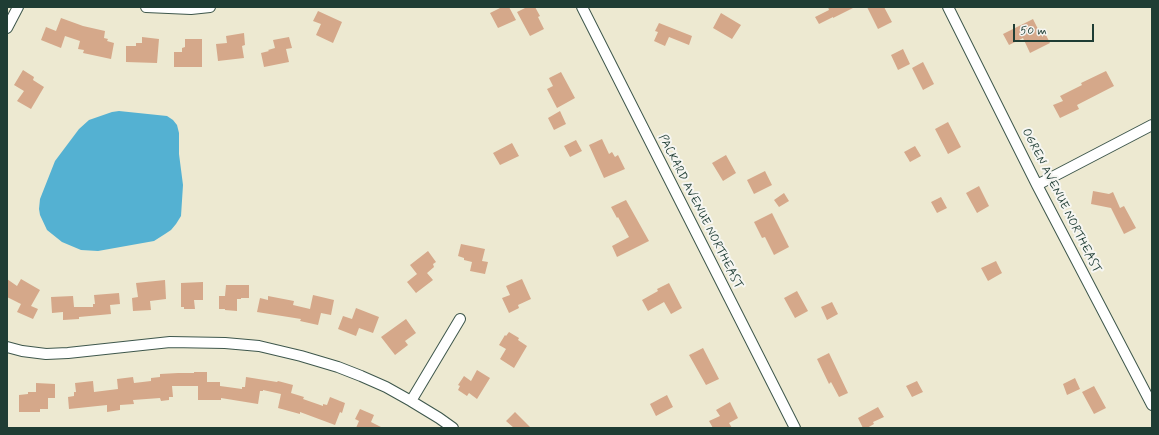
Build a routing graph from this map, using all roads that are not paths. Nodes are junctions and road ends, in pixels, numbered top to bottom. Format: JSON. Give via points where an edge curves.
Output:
{"nodes":[{"id":1,"x":18,"y":7,"type":"edge"},
{"id":2,"x":146,"y":7,"type":"edge"},
{"id":3,"x":210,"y":7,"type":"edge"},
{"id":4,"x":582,"y":7,"type":"edge"},
{"id":5,"x":948,"y":7,"type":"edge"},
{"id":6,"x":7,"y":28,"type":"edge"},
{"id":7,"x":1152,"y":125,"type":"edge"},
{"id":8,"x":1037,"y":185,"type":"junction"},
{"id":9,"x":460,"y":319,"type":"dead end"},
{"id":10,"x":7,"y":346,"type":"edge"},
{"id":11,"x":411,"y":401,"type":"junction"},
{"id":12,"x":1152,"y":405,"type":"edge"},
{"id":13,"x":453,"y":428,"type":"edge"},
{"id":14,"x":795,"y":428,"type":"edge"}],
"edges":[{"from":1,"to":6,"type":"street"},
{"from":2,"to":3,"type":"street"},
{"from":4,"to":14,"type":"street","name":"PACKARD AVENUE NORTHEAST"},
{"from":5,"to":8,"type":"street","name":"OGREN AVENUE NORTHEAST"},
{"from":7,"to":8,"type":"street"},
{"from":8,"to":12,"type":"street","name":"OGREN AVENUE NORTHEAST"},
{"from":9,"to":11,"type":"street"},
{"from":10,"to":11,"type":"street","via":[[46,354],[170,342],[259,346],[338,366]]},
{"from":11,"to":13,"type":"street"}]}
